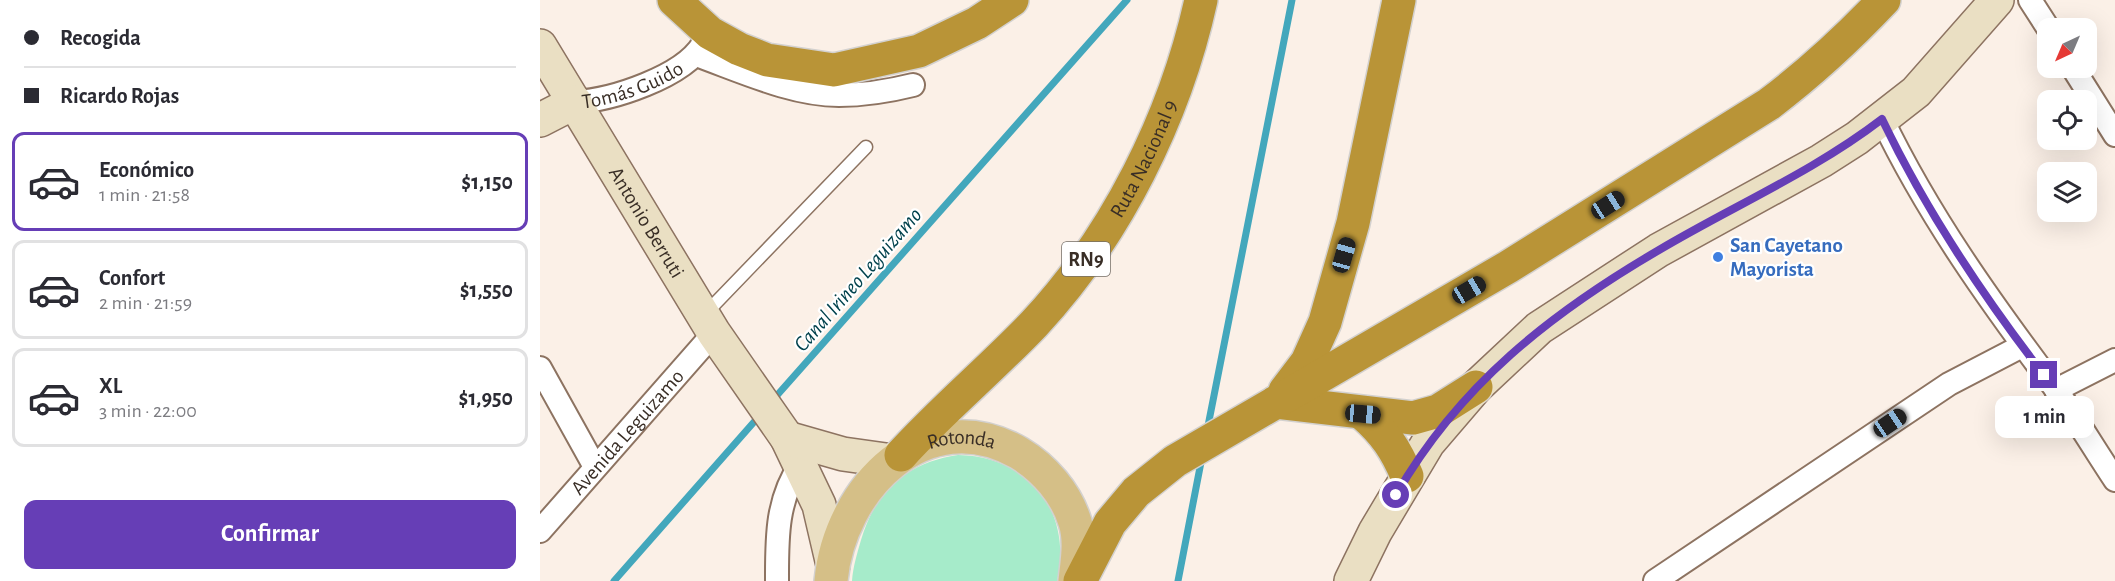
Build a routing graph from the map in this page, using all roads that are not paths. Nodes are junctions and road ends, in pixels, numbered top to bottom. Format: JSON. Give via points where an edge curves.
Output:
{"nodes":[{"id":1,"x":674,"y":0,"type":"edge"},
{"id":2,"x":1012,"y":0,"type":"edge"},
{"id":3,"x":1399,"y":0,"type":"edge"},
{"id":4,"x":1884,"y":0,"type":"edge"},
{"id":5,"x":1997,"y":0,"type":"edge"},
{"id":6,"x":2030,"y":0,"type":"edge"},
{"id":7,"x":1199,"y":8,"type":"edge"},
{"id":8,"x":2042,"y":18,"type":"edge"},
{"id":9,"x":703,"y":44,"type":"junction"},
{"id":10,"x":540,"y":46,"type":"edge"},
{"id":11,"x":2079,"y":78,"type":"edge"},
{"id":12,"x":913,"y":85,"type":"dead end"},
{"id":13,"x":575,"y":102,"type":"junction"},
{"id":14,"x":1882,"y":119,"type":"junction"},
{"id":15,"x":540,"y":120,"type":"edge"},
{"id":16,"x":2115,"y":135,"type":"edge"},
{"id":17,"x":866,"y":147,"type":"dead end"},
{"id":18,"x":709,"y":324,"type":"junction"},
{"id":19,"x":2022,"y":346,"type":"junction"},
{"id":20,"x":2115,"y":360,"type":"edge"},
{"id":21,"x":540,"y":368,"type":"edge"},
{"id":22,"x":1476,"y":387,"type":"junction"},
{"id":23,"x":2056,"y":390,"type":"junction"},
{"id":24,"x":1276,"y":402,"type":"junction"},
{"id":25,"x":1363,"y":414,"type":"junction"},
{"id":26,"x":794,"y":451,"type":"junction"},
{"id":27,"x":897,"y":458,"type":"junction"},
{"id":28,"x":595,"y":467,"type":"junction"},
{"id":29,"x":1407,"y":476,"type":"junction"},
{"id":30,"x":2115,"y":480,"type":"edge"},
{"id":31,"x":540,"y":531,"type":"edge"},
{"id":32,"x":832,"y":573,"type":"edge"},
{"id":33,"x":777,"y":581,"type":"edge"},
{"id":34,"x":1077,"y":581,"type":"edge"},
{"id":35,"x":1351,"y":581,"type":"edge"},
{"id":36,"x":1655,"y":581,"type":"edge"}],
"edges":[{"from":1,"to":9,"type":"highway"},
{"from":2,"to":9,"type":"highway","via":[[977,23],[920,51],[834,70],[767,60],[740,50]]},
{"from":3,"to":24,"type":"highway","via":[[1353,223],[1325,322],[1307,362]]},
{"from":4,"to":24,"type":"highway","via":[[1816,66],[1769,104],[1508,267]]},
{"from":5,"to":14,"type":"street","via":[[1916,92]]},
{"from":6,"to":8,"type":"street"},
{"from":7,"to":27,"type":"highway","name":"Ruta Nacional 9","number":"RN9","via":[[1175,91],[1148,153],[1076,275],[1033,325]]},
{"from":9,"to":12,"type":"street","via":[[797,88],[837,95]]},
{"from":9,"to":13,"type":"street","name":"Tomás Guido","via":[[680,68],[600,100]]},
{"from":10,"to":13,"type":"street","name":"Antonio Berruti"},
{"from":11,"to":16,"type":"street"},
{"from":13,"to":15,"type":"street","name":"Tomás Guido"},
{"from":13,"to":18,"type":"street","name":"Antonio Berruti"},
{"from":14,"to":19,"type":"street","via":[[1906,170]]},
{"from":14,"to":22,"type":"street","via":[[1821,161],[1659,250],[1585,296],[1539,328]]},
{"from":17,"to":18,"type":"lane"},
{"from":18,"to":26,"type":"street","name":"Antonio Berruti"},
{"from":18,"to":28,"type":"street","name":"Avenida Leguizamo"},
{"from":19,"to":23,"type":"street"},
{"from":19,"to":36,"type":"street","via":[[1949,384]]},
{"from":20,"to":23,"type":"street"},
{"from":21,"to":28,"type":"street"},
{"from":22,"to":25,"type":"highway","via":[[1438,411],[1413,418]]},
{"from":22,"to":29,"type":"street","via":[[1448,418]]},
{"from":23,"to":30,"type":"street"},
{"from":24,"to":25,"type":"highway"},
{"from":24,"to":34,"type":"highway","via":[[1175,461],[1136,492],[1110,524]]},
{"from":25,"to":29,"type":"highway","via":[[1389,439]]},
{"from":26,"to":27,"type":"street"},
{"from":26,"to":32,"type":"street","name":"Antonio Berruti","via":[[819,505]]},
{"from":26,"to":33,"type":"street","via":[[777,530]]},
{"from":27,"to":32,"type":"main road","name":"Rotonda","via":[[862,494],[854,508]]},
{"from":27,"to":34,"type":"main road","name":"Rotonda","via":[[938,439],[971,436],[1005,445],[1038,464],[1060,492],[1075,522]]},
{"from":28,"to":31,"type":"street","name":"Avenida Leguizamo"},
{"from":29,"to":35,"type":"street"}]}
